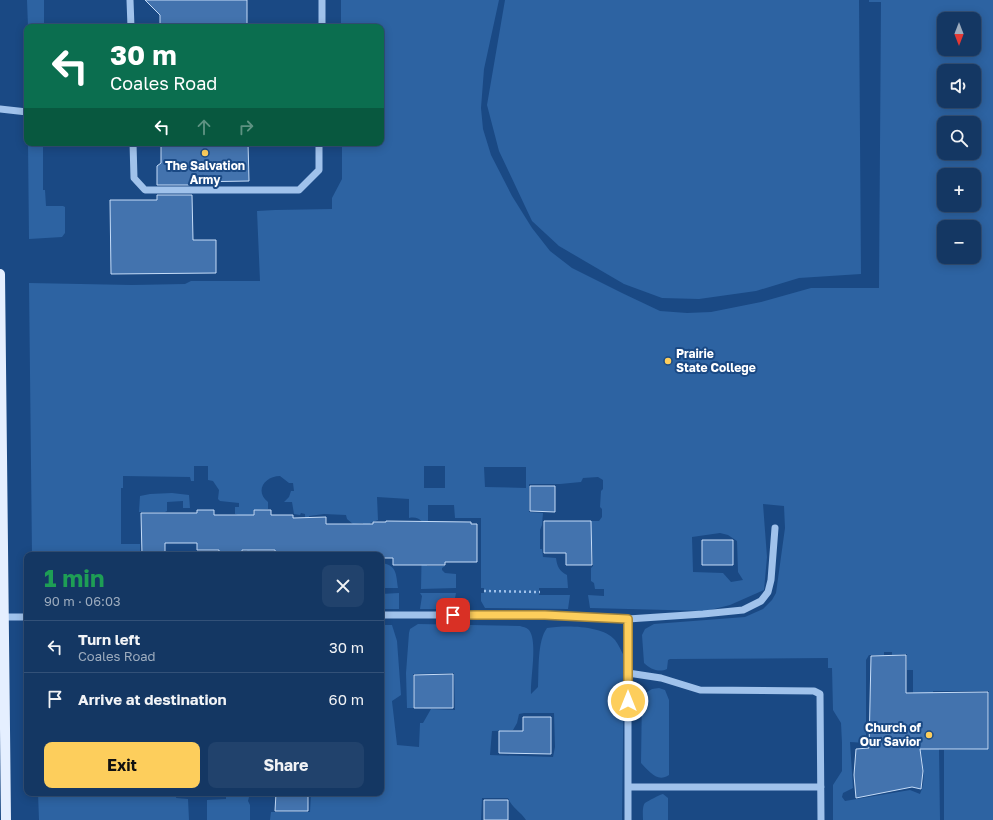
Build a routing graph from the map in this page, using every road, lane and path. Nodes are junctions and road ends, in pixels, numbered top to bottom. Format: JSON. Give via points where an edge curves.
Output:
{"nodes":[{"id":1,"x":130,"y":0,"type":"edge"},
{"id":2,"x":322,"y":0,"type":"edge"},
{"id":3,"x":130,"y":24,"type":"edge"},
{"id":4,"x":322,"y":24,"type":"edge"},
{"id":5,"x":0,"y":109,"type":"edge"},
{"id":6,"x":24,"y":112,"type":"edge"},
{"id":7,"x":134,"y":146,"type":"edge"},
{"id":8,"x":319,"y":146,"type":"edge"},
{"id":9,"x":0,"y":274,"type":"edge"},
{"id":10,"x":775,"y":528,"type":"dead end"},
{"id":11,"x":484,"y":591,"type":"dead end"},
{"id":12,"x":540,"y":592,"type":"dead end"},
{"id":13,"x":384,"y":616,"type":"edge"},
{"id":14,"x":2,"y":617,"type":"edge"},
{"id":15,"x":24,"y":617,"type":"edge"},
{"id":16,"x":628,"y":619,"type":"junction"},
{"id":17,"x":628,"y":673,"type":"junction"},
{"id":18,"x":628,"y":787,"type":"junction"},
{"id":19,"x":821,"y":787,"type":"junction"},
{"id":20,"x":6,"y":820,"type":"edge"},
{"id":21,"x":628,"y":820,"type":"edge"},
{"id":22,"x":821,"y":820,"type":"edge"}],
"edges":[{"from":1,"to":3,"type":"street"},
{"from":2,"to":4,"type":"street"},
{"from":5,"to":6,"type":"street"},
{"from":7,"to":8,"type":"street","via":[[134,178],[145,190],[299,190],[319,170]]},
{"from":9,"to":14,"type":"main road"},
{"from":10,"to":16,"type":"street","via":[[771,580],[768,592],[761,601],[737,611]]},
{"from":11,"to":12,"type":"path"},
{"from":13,"to":16,"type":"street","via":[[545,615]]},
{"from":14,"to":15,"type":"street"},
{"from":14,"to":20,"type":"main road"},
{"from":16,"to":17,"type":"street"},
{"from":17,"to":18,"type":"street"},
{"from":17,"to":19,"type":"street","via":[[661,678],[700,690],[814,691],[820,694]]},
{"from":18,"to":19,"type":"street"},
{"from":18,"to":21,"type":"street"},
{"from":19,"to":22,"type":"street"}]}
